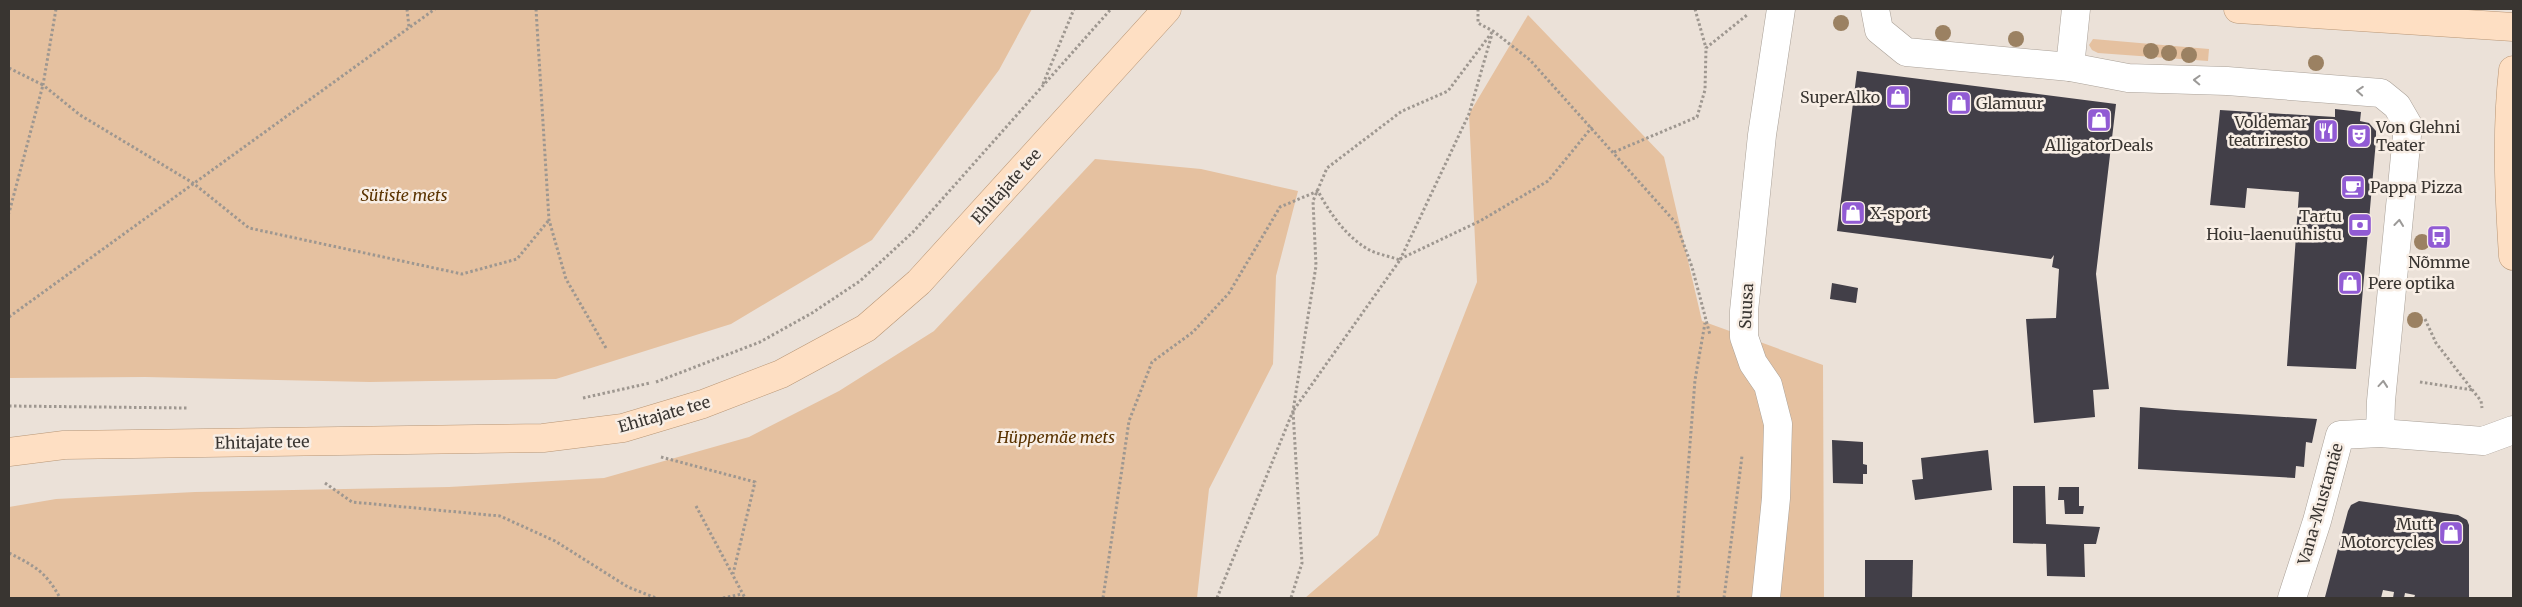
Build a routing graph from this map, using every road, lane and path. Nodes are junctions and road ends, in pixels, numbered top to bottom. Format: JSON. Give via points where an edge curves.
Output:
{"nodes":[{"id":1,"x":56,"y":9,"type":"edge"},
{"id":2,"x":408,"y":9,"type":"edge"},
{"id":3,"x":434,"y":9,"type":"edge"},
{"id":4,"x":536,"y":9,"type":"edge"},
{"id":5,"x":1074,"y":9,"type":"edge"},
{"id":6,"x":1112,"y":9,"type":"edge"},
{"id":7,"x":1167,"y":9,"type":"edge"},
{"id":8,"x":1478,"y":9,"type":"edge"},
{"id":9,"x":1695,"y":9,"type":"edge"},
{"id":10,"x":1781,"y":9,"type":"edge"},
{"id":11,"x":1875,"y":9,"type":"edge"},
{"id":12,"x":2076,"y":9,"type":"edge"},
{"id":13,"x":2238,"y":9,"type":"edge"},
{"id":14,"x":1749,"y":14,"type":"dead end"},
{"id":15,"x":2463,"y":16,"type":"edge"},
{"id":16,"x":409,"y":27,"type":"junction"},
{"id":17,"x":2513,"y":27,"type":"edge"},
{"id":18,"x":1493,"y":32,"type":"junction"},
{"id":19,"x":1706,"y":48,"type":"junction"},
{"id":20,"x":2070,"y":67,"type":"junction"},
{"id":21,"x":9,"y":68,"type":"edge"},
{"id":22,"x":2513,"y":70,"type":"edge"},
{"id":23,"x":43,"y":85,"type":"junction"},
{"id":24,"x":1041,"y":88,"type":"junction"},
{"id":25,"x":1592,"y":127,"type":"junction"},
{"id":26,"x":1614,"y":152,"type":"junction"},
{"id":27,"x":193,"y":184,"type":"junction"},
{"id":28,"x":1318,"y":191,"type":"junction"},
{"id":29,"x":9,"y":213,"type":"edge"},
{"id":30,"x":549,"y":220,"type":"junction"},
{"id":31,"x":2513,"y":256,"type":"edge"},
{"id":32,"x":1400,"y":260,"type":"junction"},
{"id":33,"x":9,"y":317,"type":"edge"},
{"id":34,"x":2425,"y":319,"type":"dead end"},
{"id":35,"x":1706,"y":320,"type":"junction"},
{"id":36,"x":1710,"y":336,"type":"dead end"},
{"id":37,"x":606,"y":348,"type":"dead end"},
{"id":38,"x":2420,"y":382,"type":"dead end"},
{"id":39,"x":2474,"y":390,"type":"junction"},
{"id":40,"x":579,"y":399,"type":"dead end"},
{"id":41,"x":9,"y":406,"type":"edge"},
{"id":42,"x":189,"y":408,"type":"dead end"},
{"id":43,"x":1293,"y":411,"type":"junction"},
{"id":44,"x":2483,"y":416,"type":"dead end"},
{"id":45,"x":2513,"y":430,"type":"edge"},
{"id":46,"x":2380,"y":433,"type":"junction"},
{"id":47,"x":9,"y":452,"type":"edge"},
{"id":48,"x":1743,"y":453,"type":"dead end"},
{"id":49,"x":661,"y":457,"type":"dead end"},
{"id":50,"x":325,"y":483,"type":"dead end"},
{"id":51,"x":696,"y":506,"type":"dead end"},
{"id":52,"x":9,"y":553,"type":"edge"},
{"id":53,"x":733,"y":574,"type":"junction"},
{"id":54,"x":742,"y":594,"type":"junction"},
{"id":55,"x":60,"y":598,"type":"edge"},
{"id":56,"x":656,"y":598,"type":"edge"},
{"id":57,"x":723,"y":598,"type":"edge"},
{"id":58,"x":744,"y":598,"type":"edge"},
{"id":59,"x":1103,"y":598,"type":"edge"},
{"id":60,"x":1216,"y":598,"type":"edge"},
{"id":61,"x":1291,"y":598,"type":"edge"},
{"id":62,"x":1678,"y":598,"type":"edge"},
{"id":63,"x":1724,"y":598,"type":"edge"},
{"id":64,"x":1766,"y":598,"type":"edge"},
{"id":65,"x":2292,"y":598,"type":"edge"}],
"edges":[{"from":1,"to":23,"type":"path"},
{"from":2,"to":16,"type":"path"},
{"from":3,"to":16,"type":"path"},
{"from":4,"to":30,"type":"path"},
{"from":5,"to":24,"type":"path"},
{"from":6,"to":24,"type":"path"},
{"from":7,"to":47,"type":"main road","name":"Ehitajate tee","via":[[919,282],[866,328],[781,374],[703,404],[623,428],[544,438],[74,445]]},
{"from":8,"to":18,"type":"path","via":[[1478,23]]},
{"from":9,"to":19,"type":"path"},
{"from":10,"to":64,"type":"street","name":"Suusa","via":[[1762,135],[1744,310],[1744,337],[1753,363],[1768,385],[1778,424],[1776,498]]},
{"from":11,"to":20,"type":"street","via":[[1879,30],[1906,52]]},
{"from":12,"to":20,"type":"street"},
{"from":13,"to":15,"type":"main road"},
{"from":14,"to":19,"type":"path"},
{"from":15,"to":17,"type":"main road"},
{"from":16,"to":27,"type":"path"},
{"from":18,"to":25,"type":"path","via":[[1530,60]]},
{"from":18,"to":28,"type":"path","via":[[1448,91],[1402,111],[1362,140],[1328,168]]},
{"from":18,"to":32,"type":"path","via":[[1469,114]]},
{"from":19,"to":26,"type":"path","via":[[1705,90],[1697,117]]},
{"from":46,"to":20,"type":"street","one_way":true,"via":[[2408,125],[2397,106],[2381,93],[2227,81],[2128,78]]},
{"from":21,"to":23,"type":"path"},
{"from":22,"to":31,"type":"main road","via":[[2510,152]]},
{"from":23,"to":27,"type":"path","via":[[80,115]]},
{"from":23,"to":29,"type":"path"},
{"from":24,"to":40,"type":"path","via":[[913,232],[860,281],[760,342],[653,383]]},
{"from":25,"to":26,"type":"path"},
{"from":25,"to":32,"type":"path","via":[[1548,181],[1480,221]]},
{"from":26,"to":35,"type":"path","via":[[1676,223]]},
{"from":27,"to":30,"type":"path","via":[[249,228],[462,274],[517,259]]},
{"from":27,"to":33,"type":"path"},
{"from":28,"to":32,"type":"path","via":[[1351,236],[1367,249]]},
{"from":28,"to":43,"type":"path","via":[[1314,201],[1316,266]]},
{"from":28,"to":59,"type":"path","via":[[1280,207],[1229,293],[1193,332],[1152,362],[1129,421]]},
{"from":30,"to":37,"type":"path","via":[[566,279]]},
{"from":32,"to":43,"type":"path"},
{"from":34,"to":39,"type":"path","via":[[2436,343]]},
{"from":35,"to":36,"type":"path"},
{"from":35,"to":62,"type":"path","via":[[1695,380]]},
{"from":38,"to":39,"type":"path"},
{"from":39,"to":44,"type":"path","via":[[2481,401]]},
{"from":41,"to":42,"type":"path"},
{"from":43,"to":60,"type":"path"},
{"from":43,"to":61,"type":"path","via":[[1302,563]]},
{"from":45,"to":46,"type":"street","name":"Vana-Mustamäe","via":[[2483,441]]},
{"from":46,"to":65,"type":"street","name":"Vana-Mustamäe","via":[[2340,435]]},
{"from":48,"to":63,"type":"path"},
{"from":49,"to":53,"type":"path","via":[[755,482]]},
{"from":50,"to":56,"type":"path","via":[[352,502],[500,516],[555,541],[628,587]]},
{"from":51,"to":53,"type":"path"},
{"from":52,"to":55,"type":"path","via":[[37,567]]},
{"from":53,"to":54,"type":"path"},
{"from":54,"to":57,"type":"path"},
{"from":54,"to":58,"type":"path"}]}
